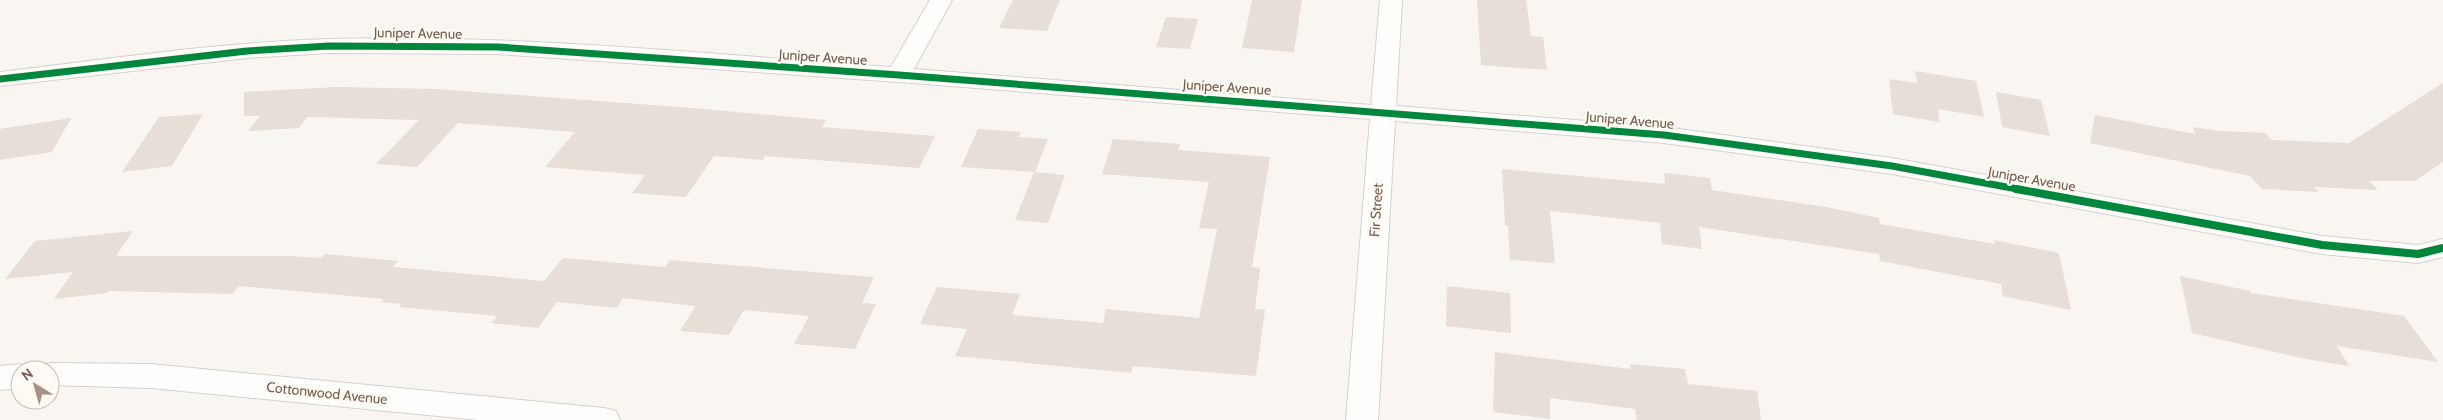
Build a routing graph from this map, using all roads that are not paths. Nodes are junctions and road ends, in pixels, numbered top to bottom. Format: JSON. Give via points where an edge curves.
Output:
{"nodes":[{"id":1,"x":941,"y":0,"type":"edge"},
{"id":2,"x":1391,"y":0,"type":"edge"},
{"id":3,"x":898,"y":74,"type":"junction"},
{"id":4,"x":0,"y":79,"type":"edge"},
{"id":5,"x":1383,"y":112,"type":"junction"},
{"id":6,"x":2443,"y":248,"type":"edge"},
{"id":7,"x":60,"y":374,"type":"edge"},
{"id":8,"x":604,"y":420,"type":"edge"},
{"id":9,"x":1362,"y":420,"type":"edge"}],
"edges":[{"from":1,"to":3,"type":"street"},
{"from":2,"to":5,"type":"street","name":"Fir Street"},
{"from":3,"to":4,"type":"street","name":"Juniper Avenue","via":[[498,47],[403,45],[247,51]]},
{"from":3,"to":5,"type":"street","name":"Juniper Avenue"},
{"from":5,"to":6,"type":"street","name":"Juniper Avenue","via":[[1664,135],[1892,166],[2322,245],[2418,254]]},
{"from":5,"to":9,"type":"street","name":"Fir Street"},
{"from":7,"to":8,"type":"street","name":"Cottonwood Avenue","via":[[151,376]]}]}
